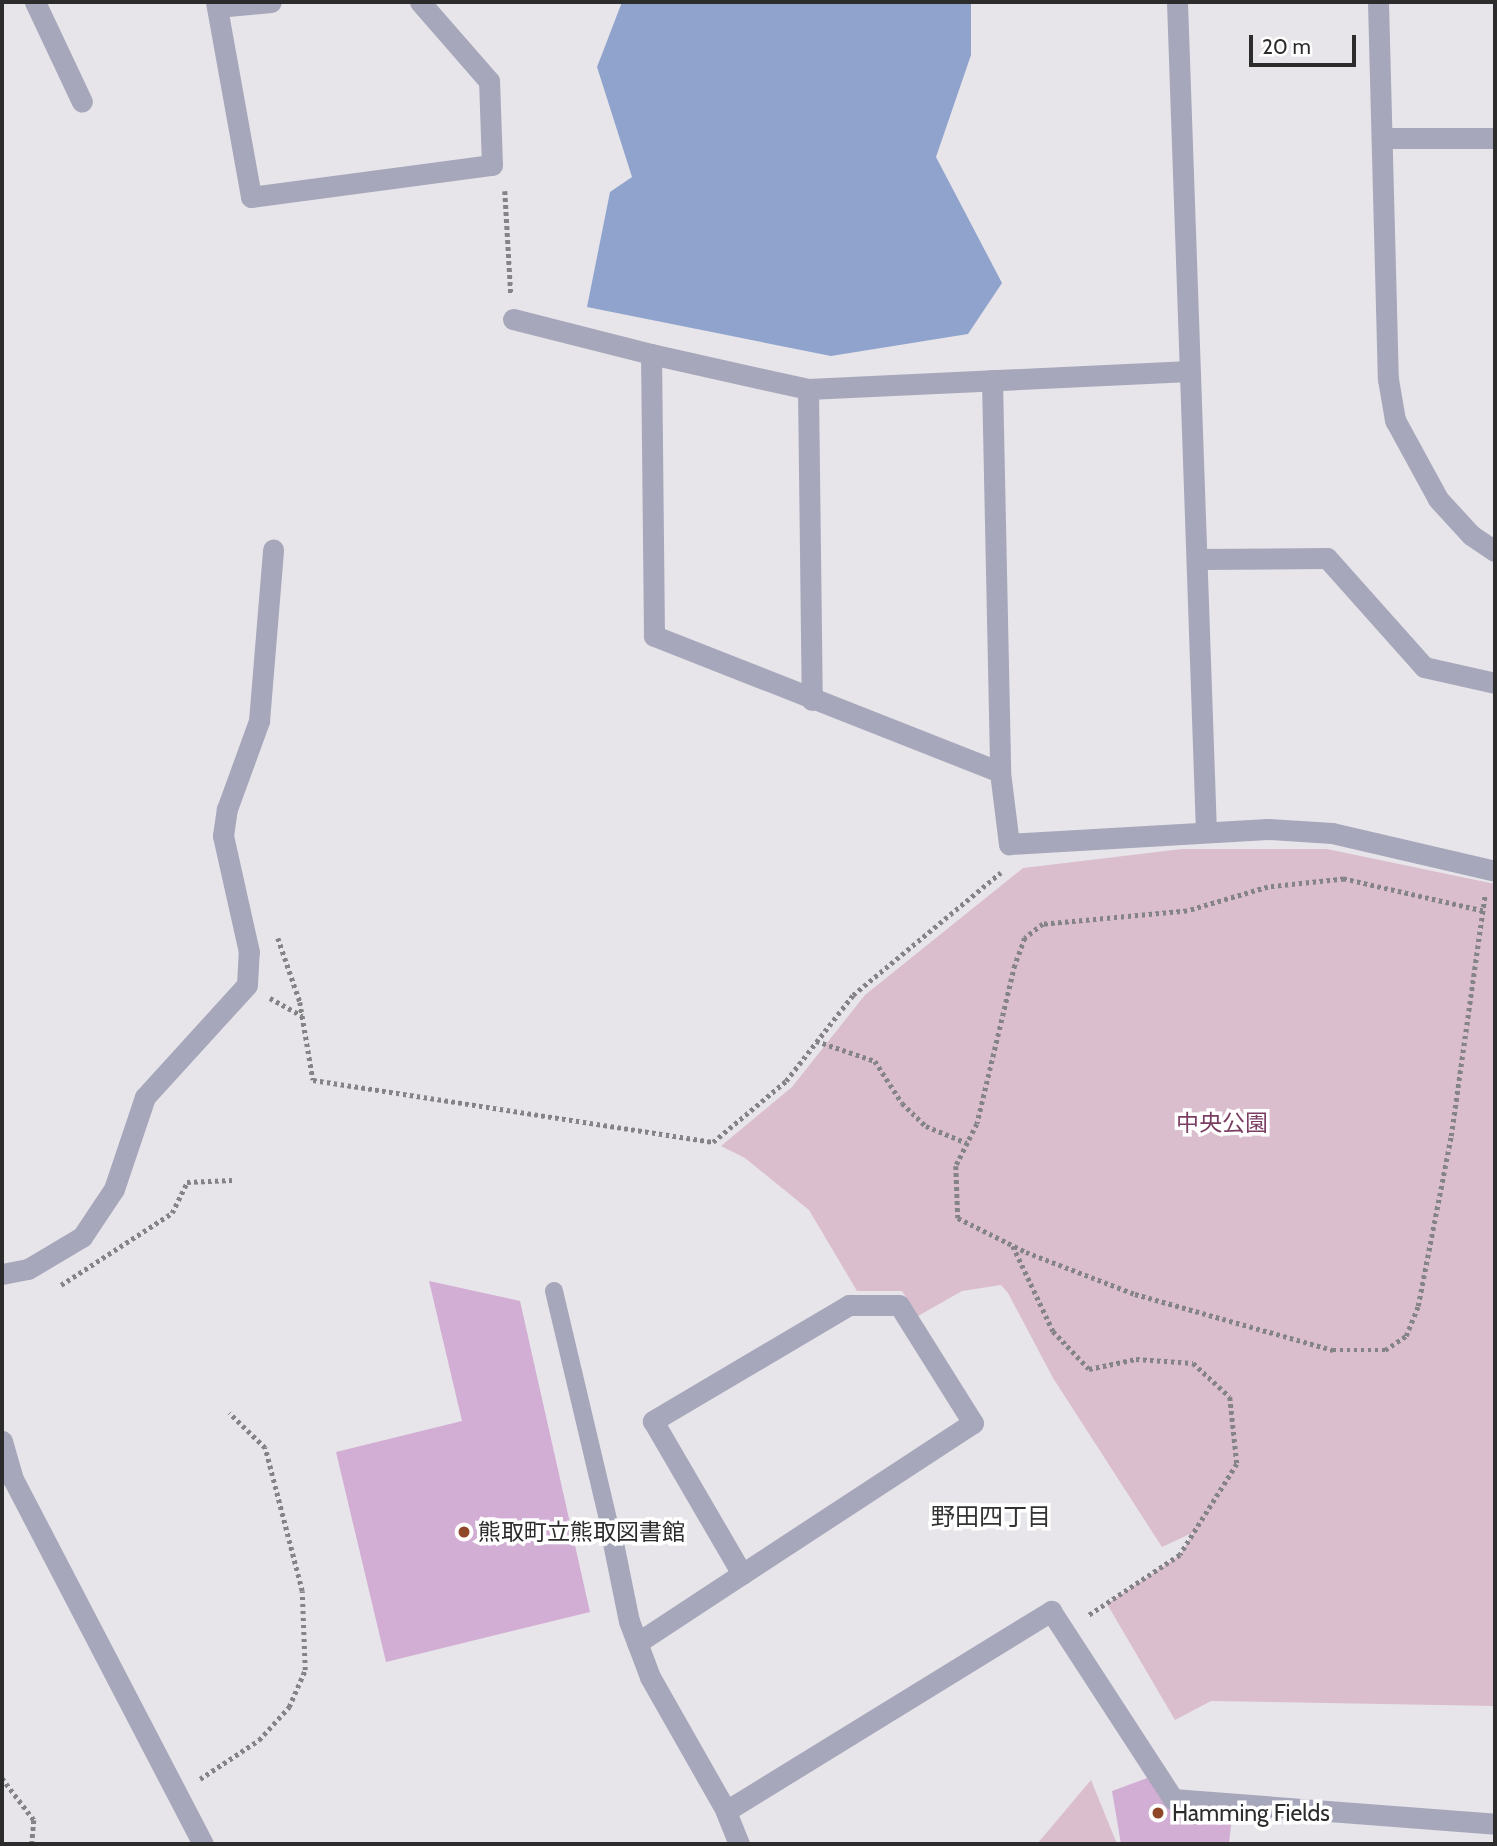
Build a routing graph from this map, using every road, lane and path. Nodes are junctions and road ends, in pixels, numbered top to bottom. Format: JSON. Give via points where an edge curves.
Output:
{"nodes":[{"id":1,"x":35,"y":2,"type":"edge"},
{"id":2,"x":271,"y":2,"type":"edge"},
{"id":3,"x":420,"y":2,"type":"edge"},
{"id":4,"x":1177,"y":2,"type":"edge"},
{"id":5,"x":1378,"y":2,"type":"edge"},
{"id":6,"x":217,"y":4,"type":"edge"},
{"id":7,"x":82,"y":102,"type":"dead end"},
{"id":8,"x":1384,"y":138,"type":"junction"},
{"id":9,"x":1495,"y":138,"type":"edge"},
{"id":10,"x":492,"y":165,"type":"junction"},
{"id":11,"x":513,"y":319,"type":"joint"},
{"id":12,"x":650,"y":354,"type":"junction"},
{"id":13,"x":1190,"y":371,"type":"junction"},
{"id":14,"x":992,"y":380,"type":"junction"},
{"id":15,"x":808,"y":388,"type":"junction"},
{"id":16,"x":273,"y":550,"type":"dead end"},
{"id":17,"x":1495,"y":551,"type":"edge"},
{"id":18,"x":1200,"y":559,"type":"junction"},
{"id":19,"x":1495,"y":682,"type":"edge"},
{"id":20,"x":812,"y":700,"type":"junction"},
{"id":21,"x":1000,"y":772,"type":"junction"},
{"id":22,"x":1206,"y":831,"type":"junction"},
{"id":23,"x":1010,"y":844,"type":"junction"},
{"id":24,"x":1495,"y":871,"type":"edge"},
{"id":25,"x":247,"y":985,"type":"junction"},
{"id":26,"x":302,"y":1017,"type":"dead end"},
{"id":27,"x":816,"y":1041,"type":"junction"},
{"id":28,"x":313,"y":1080,"type":"dead end"},
{"id":29,"x":967,"y":1143,"type":"junction"},
{"id":30,"x":232,"y":1180,"type":"dead end"},
{"id":31,"x":1013,"y":1245,"type":"junction"},
{"id":32,"x":110,"y":1256,"type":"dead end"},
{"id":33,"x":2,"y":1274,"type":"edge"},
{"id":34,"x":554,"y":1291,"type":"dead end"},
{"id":35,"x":229,"y":1413,"type":"dead end"},
{"id":36,"x":2,"y":1440,"type":"edge"},
{"id":37,"x":610,"y":1528,"type":"joint"},
{"id":38,"x":742,"y":1574,"type":"junction"},
{"id":39,"x":1064,"y":1632,"type":"junction"},
{"id":40,"x":637,"y":1643,"type":"junction"},
{"id":41,"x":2,"y":1778,"type":"edge"},
{"id":42,"x":174,"y":1793,"type":"junction"},
{"id":43,"x":726,"y":1811,"type":"junction"},
{"id":44,"x":1495,"y":1824,"type":"edge"},
{"id":45,"x":32,"y":1844,"type":"edge"},
{"id":46,"x":203,"y":1844,"type":"edge"},
{"id":47,"x":738,"y":1844,"type":"edge"}],
"edges":[{"from":1,"to":7,"type":"street"},
{"from":2,"to":6,"type":"street"},
{"from":3,"to":10,"type":"street","via":[[489,81]]},
{"from":4,"to":13,"type":"street"},
{"from":5,"to":8,"type":"street"},
{"from":6,"to":10,"type":"street","via":[[251,197]]},
{"from":8,"to":9,"type":"street"},
{"from":8,"to":17,"type":"street","via":[[1388,379],[1395,420],[1438,499],[1471,535]]},
{"from":10,"to":11,"type":"path","via":[[505,183]]},
{"from":11,"to":12,"type":"street"},
{"from":12,"to":15,"type":"street"},
{"from":12,"to":20,"type":"street","via":[[654,636]]},
{"from":13,"to":14,"type":"street"},
{"from":13,"to":18,"type":"street"},
{"from":14,"to":15,"type":"street"},
{"from":14,"to":21,"type":"street"},
{"from":15,"to":20,"type":"street"},
{"from":16,"to":25,"type":"street","via":[[259,721],[227,809],[223,836],[249,952]]},
{"from":18,"to":19,"type":"street","via":[[1327,558],[1424,667]]},
{"from":18,"to":22,"type":"street"},
{"from":20,"to":21,"type":"street"},
{"from":21,"to":23,"type":"street"},
{"from":22,"to":23,"type":"street"},
{"from":22,"to":24,"type":"street","via":[[1332,833]]},
{"from":23,"to":27,"type":"path","via":[[999,878],[853,995]]},
{"from":25,"to":26,"type":"path"},
{"from":25,"to":33,"type":"street","via":[[145,1097],[114,1189],[82,1237],[28,1269]]},
{"from":27,"to":28,"type":"path","via":[[786,1081],[713,1142]]},
{"from":27,"to":29,"type":"path","via":[[875,1061],[902,1103],[926,1126]]},
{"from":29,"to":31,"type":"path","via":[[956,1166],[958,1218]]},
{"from":29,"to":31,"type":"path","via":[[977,1124],[1015,965],[1025,938],[1043,924],[1187,911],[1268,887],[1344,879],[1483,911],[1451,1136],[1418,1306],[1406,1336],[1385,1350],[1333,1350],[1135,1294]]},
{"from":30,"to":32,"type":"path","via":[[187,1182],[172,1213]]},
{"from":31,"to":39,"type":"path","via":[[1054,1331],[1089,1369],[1136,1359],[1193,1363],[1230,1397],[1237,1464],[1180,1555]]},
{"from":34,"to":37,"type":"lane"},
{"from":35,"to":42,"type":"path","via":[[265,1448],[302,1591],[305,1670],[289,1707],[259,1740]]},
{"from":36,"to":42,"type":"street","via":[[13,1479]]},
{"from":37,"to":40,"type":"street"},
{"from":38,"to":38,"type":"street","via":[[973,1423],[899,1305],[849,1305],[653,1422]]},
{"from":38,"to":40,"type":"street"},
{"from":39,"to":43,"type":"street","via":[[1051,1611]]},
{"from":39,"to":44,"type":"street","via":[[1173,1798]]},
{"from":40,"to":43,"type":"street","via":[[650,1676]]},
{"from":41,"to":45,"type":"path","via":[[34,1820]]},
{"from":42,"to":46,"type":"street"},
{"from":43,"to":47,"type":"street"}]}
